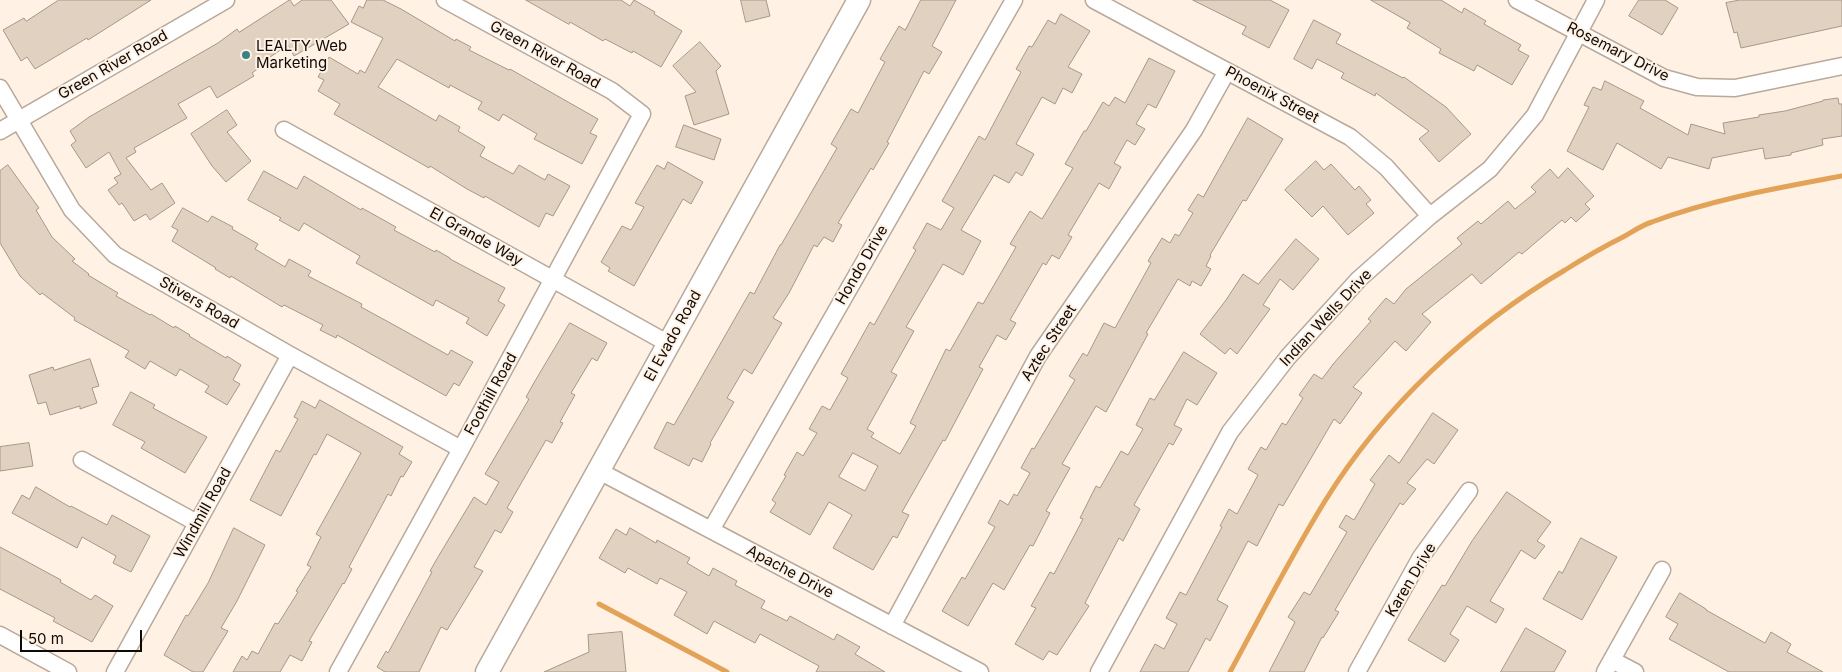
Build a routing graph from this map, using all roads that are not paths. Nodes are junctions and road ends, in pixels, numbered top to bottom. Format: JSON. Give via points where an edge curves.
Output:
{"nodes":[{"id":1,"x":226,"y":0,"type":"edge"},
{"id":2,"x":445,"y":0,"type":"edge"},
{"id":3,"x":859,"y":0,"type":"edge"},
{"id":4,"x":1014,"y":0,"type":"edge"},
{"id":5,"x":1094,"y":0,"type":"edge"},
{"id":6,"x":1517,"y":0,"type":"edge"},
{"id":7,"x":1596,"y":0,"type":"edge"},
{"id":8,"x":1578,"y":33,"type":"junction"},
{"id":9,"x":1842,"y":66,"type":"edge"},
{"id":10,"x":1227,"y":72,"type":"junction"},
{"id":11,"x":0,"y":88,"type":"edge"},
{"id":12,"x":642,"y":114,"type":"joint"},
{"id":13,"x":19,"y":120,"type":"junction"},
{"id":14,"x":284,"y":130,"type":"dead end"},
{"id":15,"x":0,"y":131,"type":"edge"},
{"id":16,"x":1430,"y":216,"type":"junction"},
{"id":17,"x":554,"y":280,"type":"junction"},
{"id":18,"x":669,"y":344,"type":"junction"},
{"id":19,"x":290,"y":355,"type":"junction"},
{"id":20,"x":461,"y":449,"type":"junction"},
{"id":21,"x":82,"y":460,"type":"dead end"},
{"id":22,"x":599,"y":471,"type":"junction"},
{"id":23,"x":1469,"y":491,"type":"dead end"},
{"id":24,"x":197,"y":523,"type":"junction"},
{"id":25,"x":711,"y":530,"type":"junction"},
{"id":26,"x":1662,"y":570,"type":"dead end"},
{"id":27,"x":892,"y":626,"type":"junction"},
{"id":28,"x":0,"y":635,"type":"edge"},
{"id":29,"x":1609,"y":666,"type":"edge"},
{"id":30,"x":68,"y":672,"type":"edge"},
{"id":31,"x":115,"y":672,"type":"edge"},
{"id":32,"x":338,"y":672,"type":"edge"},
{"id":33,"x":487,"y":672,"type":"edge"},
{"id":34,"x":980,"y":672,"type":"edge"},
{"id":35,"x":1099,"y":672,"type":"edge"},
{"id":36,"x":1357,"y":672,"type":"edge"},
{"id":37,"x":1635,"y":672,"type":"edge"}],
"edges":[{"from":1,"to":13,"type":"street","name":"Green River Road"},
{"from":2,"to":12,"type":"street","name":"Green River Road","via":[[612,91]]},
{"from":3,"to":18,"type":"main road","name":"El Evado Road"},
{"from":4,"to":25,"type":"street","name":"Hondo Drive"},
{"from":5,"to":10,"type":"street","name":"Phoenix Street"},
{"from":6,"to":8,"type":"street","name":"Rosemary Drive"},
{"from":7,"to":8,"type":"street","name":"Indian Wells Drive"},
{"from":8,"to":9,"type":"street","name":"Rosemary Drive","via":[[1664,78],[1697,87],[1735,88]]},
{"from":8,"to":16,"type":"street","name":"Indian Wells Drive","via":[[1535,115],[1490,169]]},
{"from":10,"to":16,"type":"street","name":"Phoenix Street","via":[[1350,137],[1386,167]]},
{"from":10,"to":27,"type":"street","name":"Aztec Street","via":[[1194,130],[1038,356]]},
{"from":11,"to":13,"type":"street","name":"Stivers Road"},
{"from":12,"to":17,"type":"street","name":"Foothill Road"},
{"from":13,"to":15,"type":"street","name":"Green River Road"},
{"from":13,"to":19,"type":"street","name":"Stivers Road","via":[[72,210],[115,255]]},
{"from":14,"to":17,"type":"street","name":"El Grande Way"},
{"from":16,"to":35,"type":"street","name":"Indian Wells Drive","via":[[1358,279],[1288,357],[1230,432]]},
{"from":17,"to":18,"type":"street","name":"El Grande Way"},
{"from":17,"to":20,"type":"street","name":"Foothill Road"},
{"from":18,"to":22,"type":"main road","name":"El Evado Road"},
{"from":19,"to":20,"type":"street","name":"Stivers Road"},
{"from":19,"to":24,"type":"street","name":"Windmill Road"},
{"from":20,"to":32,"type":"street","name":"Foothill Road"},
{"from":21,"to":24,"type":"street"},
{"from":22,"to":25,"type":"street","name":"Apache Drive"},
{"from":22,"to":33,"type":"main road","name":"El Evado Road"},
{"from":23,"to":36,"type":"street","name":"Karen Drive","via":[[1422,557]]},
{"from":24,"to":31,"type":"street","name":"Windmill Road"},
{"from":25,"to":27,"type":"street","name":"Apache Drive"},
{"from":26,"to":29,"type":"street"},
{"from":27,"to":34,"type":"street","name":"Apache Drive"},
{"from":28,"to":30,"type":"street"},
{"from":29,"to":37,"type":"street"}]}
